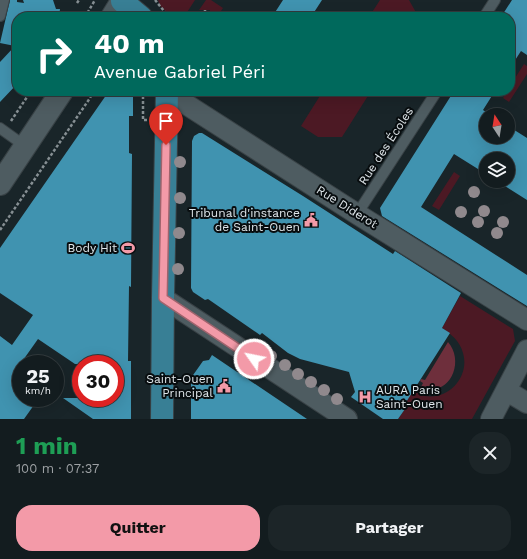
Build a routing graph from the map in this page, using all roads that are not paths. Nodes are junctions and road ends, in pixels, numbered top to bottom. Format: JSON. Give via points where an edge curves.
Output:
{"nodes":[{"id":1,"x":4,"y":0,"type":"edge"},
{"id":2,"x":495,"y":0,"type":"edge"},
{"id":3,"x":119,"y":6,"type":"edge"},
{"id":4,"x":131,"y":12,"type":"edge"},
{"id":5,"x":487,"y":12,"type":"edge"},
{"id":6,"x":0,"y":16,"type":"edge"},
{"id":7,"x":59,"y":96,"type":"edge"},
{"id":8,"x":167,"y":96,"type":"edge"},
{"id":9,"x":173,"y":96,"type":"edge"},
{"id":10,"x":434,"y":96,"type":"edge"},
{"id":11,"x":0,"y":128,"type":"edge"},
{"id":12,"x":25,"y":146,"type":"junction"},
{"id":13,"x":0,"y":184,"type":"edge"},
{"id":14,"x":357,"y":214,"type":"junction"},
{"id":15,"x":163,"y":298,"type":"junction"},
{"id":16,"x":527,"y":320,"type":"edge"},
{"id":17,"x":527,"y":350,"type":"edge"},
{"id":18,"x":507,"y":391,"type":"junction"},
{"id":19,"x":527,"y":403,"type":"edge"},
{"id":20,"x":162,"y":419,"type":"edge"},
{"id":21,"x":347,"y":419,"type":"edge"},
{"id":22,"x":491,"y":419,"type":"edge"}],
"edges":[{"from":1,"to":6,"type":"lane"},
{"from":2,"to":5,"type":"lane"},
{"from":3,"to":4,"type":"main road"},
{"from":7,"to":12,"type":"main road"},
{"from":8,"to":15,"type":"main road"},
{"from":9,"to":14,"type":"street","name":"Rue Diderot"},
{"from":10,"to":14,"type":"lane","name":"Rue des Écoles"},
{"from":11,"to":12,"type":"lane"},
{"from":12,"to":13,"type":"main road"},
{"from":14,"to":16,"type":"street","name":"Rue Diderot"},
{"from":15,"to":20,"type":"main road"},
{"from":15,"to":21,"type":"street"},
{"from":17,"to":18,"type":"street"},
{"from":18,"to":19,"type":"street"},
{"from":18,"to":22,"type":"street"}]}
